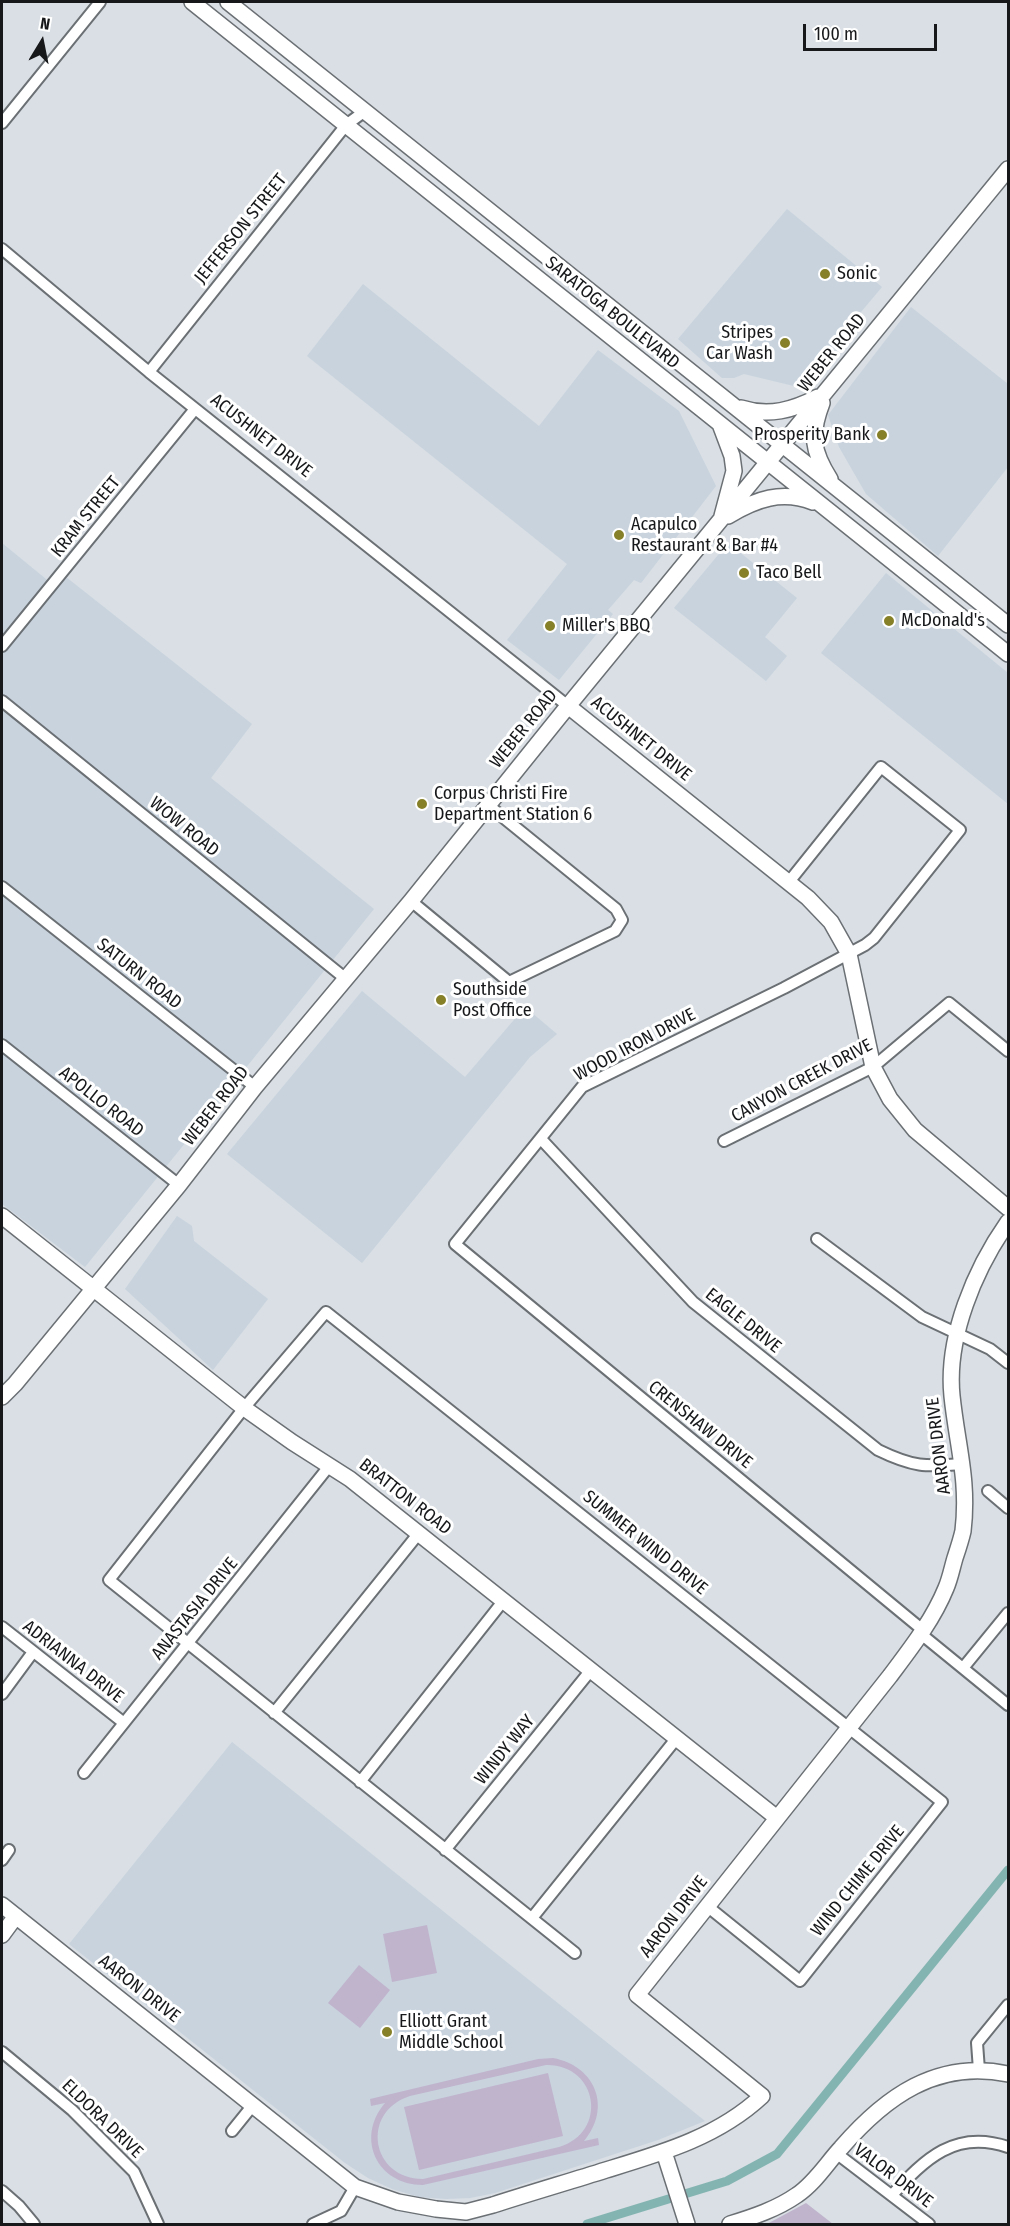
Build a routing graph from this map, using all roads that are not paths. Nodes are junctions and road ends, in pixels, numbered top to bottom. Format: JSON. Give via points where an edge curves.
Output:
{"nodes":[{"id":1,"x":100,"y":2,"type":"edge"},
{"id":2,"x":192,"y":2,"type":"edge"},
{"id":3,"x":228,"y":2,"type":"edge"},
{"id":4,"x":365,"y":111,"type":"junction"},
{"id":5,"x":2,"y":123,"type":"edge"},
{"id":6,"x":346,"y":125,"type":"junction"},
{"id":7,"x":1008,"y":169,"type":"edge"},
{"id":8,"x":2,"y":249,"type":"edge"},
{"id":9,"x":149,"y":372,"type":"junction"},
{"id":10,"x":826,"y":392,"type":"junction"},
{"id":11,"x":735,"y":406,"type":"junction"},
{"id":12,"x":195,"y":409,"type":"junction"},
{"id":13,"x":720,"y":424,"type":"junction"},
{"id":14,"x":783,"y":445,"type":"junction"},
{"id":15,"x":769,"y":462,"type":"junction"},
{"id":16,"x":835,"y":487,"type":"junction"},
{"id":17,"x":822,"y":505,"type":"junction"},
{"id":18,"x":720,"y":521,"type":"junction"},
{"id":19,"x":1008,"y":625,"type":"edge"},
{"id":20,"x":2,"y":646,"type":"edge"},
{"id":21,"x":1008,"y":654,"type":"edge"},
{"id":22,"x":2,"y":701,"type":"edge"},
{"id":23,"x":568,"y":706,"type":"junction"},
{"id":24,"x":488,"y":805,"type":"junction"},
{"id":25,"x":788,"y":883,"type":"junction"},
{"id":26,"x":2,"y":887,"type":"edge"},
{"id":27,"x":411,"y":901,"type":"junction"},
{"id":28,"x":849,"y":954,"type":"junction"},
{"id":29,"x":345,"y":979,"type":"junction"},
{"id":30,"x":2,"y":1045,"type":"edge"},
{"id":31,"x":1008,"y":1051,"type":"edge"},
{"id":32,"x":873,"y":1067,"type":"junction"},
{"id":33,"x":255,"y":1087,"type":"junction"},
{"id":34,"x":541,"y":1139,"type":"junction"},
{"id":35,"x":724,"y":1141,"type":"dead end"},
{"id":36,"x":179,"y":1185,"type":"junction"},
{"id":37,"x":1008,"y":1208,"type":"edge"},
{"id":38,"x":2,"y":1216,"type":"edge"},
{"id":39,"x":1008,"y":1222,"type":"edge"},
{"id":40,"x":817,"y":1239,"type":"dead end"},
{"id":41,"x":455,"y":1244,"type":"joint"},
{"id":42,"x":94,"y":1288,"type":"junction"},
{"id":43,"x":958,"y":1334,"type":"junction"},
{"id":44,"x":1008,"y":1364,"type":"edge"},
{"id":45,"x":2,"y":1397,"type":"edge"},
{"id":46,"x":244,"y":1408,"type":"junction"},
{"id":47,"x":963,"y":1464,"type":"junction"},
{"id":48,"x":330,"y":1465,"type":"junction"},
{"id":49,"x":988,"y":1491,"type":"dead end"},
{"id":50,"x":1008,"y":1508,"type":"edge"},
{"id":51,"x":419,"y":1533,"type":"junction"},
{"id":52,"x":504,"y":1600,"type":"junction"},
{"id":53,"x":1008,"y":1613,"type":"edge"},
{"id":54,"x":2,"y":1627,"type":"edge"},
{"id":55,"x":922,"y":1632,"type":"junction"},
{"id":56,"x":188,"y":1644,"type":"junction"},
{"id":57,"x":33,"y":1652,"type":"junction"},
{"id":58,"x":963,"y":1668,"type":"junction"},
{"id":59,"x":591,"y":1670,"type":"junction"},
{"id":60,"x":2,"y":1694,"type":"edge"},
{"id":61,"x":1008,"y":1705,"type":"edge"},
{"id":62,"x":274,"y":1713,"type":"junction"},
{"id":63,"x":124,"y":1723,"type":"junction"},
{"id":64,"x":849,"y":1728,"type":"junction"},
{"id":65,"x":676,"y":1739,"type":"junction"},
{"id":66,"x":84,"y":1773,"type":"dead end"},
{"id":67,"x":360,"y":1782,"type":"junction"},
{"id":68,"x":942,"y":1802,"type":"joint"},
{"id":69,"x":777,"y":1818,"type":"junction"},
{"id":70,"x":9,"y":1850,"type":"dead end"},
{"id":71,"x":445,"y":1850,"type":"junction"},
{"id":72,"x":2,"y":1860,"type":"edge"},
{"id":73,"x":2,"y":1905,"type":"edge"},
{"id":74,"x":707,"y":1905,"type":"junction"},
{"id":75,"x":16,"y":1916,"type":"junction"},
{"id":76,"x":532,"y":1918,"type":"junction"},
{"id":77,"x":2,"y":1935,"type":"edge"},
{"id":78,"x":575,"y":1953,"type":"dead end"},
{"id":79,"x":1008,"y":2005,"type":"edge"},
{"id":80,"x":2,"y":2052,"type":"edge"},
{"id":81,"x":979,"y":2070,"type":"junction"},
{"id":82,"x":1008,"y":2074,"type":"edge"},
{"id":83,"x":253,"y":2105,"type":"junction"},
{"id":84,"x":232,"y":2131,"type":"dead end"},
{"id":85,"x":1008,"y":2147,"type":"edge"},
{"id":86,"x":664,"y":2152,"type":"junction"},
{"id":87,"x":836,"y":2153,"type":"junction"},
{"id":88,"x":355,"y":2187,"type":"junction"},
{"id":89,"x":2,"y":2191,"type":"edge"},
{"id":90,"x":892,"y":2195,"type":"junction"},
{"id":91,"x":685,"y":2219,"type":"edge"},
{"id":92,"x":34,"y":2224,"type":"edge"},
{"id":93,"x":158,"y":2224,"type":"edge"},
{"id":94,"x":313,"y":2224,"type":"edge"},
{"id":95,"x":730,"y":2224,"type":"edge"},
{"id":96,"x":929,"y":2224,"type":"edge"}],
"edges":[{"from":1,"to":5,"type":"street"},
{"from":2,"to":6,"type":"main road","name":"SARATOGA BOULEVARD"},
{"from":3,"to":4,"type":"main road","name":"SARATOGA BOULEVARD"},
{"from":4,"to":6,"type":"street","name":"JEFFERSON STREET"},
{"from":4,"to":11,"type":"main road","name":"SARATOGA BOULEVARD"},
{"from":6,"to":9,"type":"street","name":"JEFFERSON STREET"},
{"from":6,"to":13,"type":"main road","name":"SARATOGA BOULEVARD"},
{"from":7,"to":10,"type":"main road","name":"WEBER ROAD"},
{"from":8,"to":9,"type":"street","name":"ACUSHNET DRIVE"},
{"from":9,"to":12,"type":"street","name":"ACUSHNET DRIVE"},
{"from":10,"to":11,"type":"main road","via":[[786,411],[768,413]]},
{"from":10,"to":14,"type":"main road","name":"WEBER ROAD"},
{"from":10,"to":16,"type":"main road","via":[[814,440],[817,455]]},
{"from":11,"to":14,"type":"main road","name":"SARATOGA BOULEVARD"},
{"from":12,"to":20,"type":"street","name":"KRAM STREET"},
{"from":12,"to":23,"type":"street","name":"ACUSHNET DRIVE"},
{"from":13,"to":15,"type":"main road","name":"SARATOGA BOULEVARD"},
{"from":13,"to":18,"type":"main road","via":[[734,471]]},
{"from":14,"to":15,"type":"main road","name":"WEBER ROAD"},
{"from":14,"to":16,"type":"main road","name":"SARATOGA BOULEVARD"},
{"from":15,"to":17,"type":"main road","name":"SARATOGA BOULEVARD"},
{"from":15,"to":18,"type":"main road","name":"WEBER ROAD"},
{"from":16,"to":19,"type":"main road","name":"SARATOGA BOULEVARD"},
{"from":17,"to":18,"type":"main road","via":[[802,498],[770,496]]},
{"from":17,"to":21,"type":"main road","name":"SARATOGA BOULEVARD"},
{"from":18,"to":23,"type":"main road","name":"WEBER ROAD"},
{"from":22,"to":29,"type":"street","name":"WOW ROAD"},
{"from":23,"to":24,"type":"main road","name":"WEBER ROAD"},
{"from":23,"to":25,"type":"main road","name":"ACUSHNET DRIVE"},
{"from":24,"to":27,"type":"main road","name":"WEBER ROAD"},
{"from":24,"to":27,"type":"street","via":[[616,909],[622,920],[615,931],[509,982]]},
{"from":25,"to":28,"type":"main road","name":"ACUSHNET DRIVE","via":[[831,922]]},
{"from":25,"to":28,"type":"street","name":"WOOD IRON DRIVE","via":[[881,767],[960,830],[874,938]]},
{"from":26,"to":33,"type":"street","name":"SATURN ROAD"},
{"from":27,"to":29,"type":"main road","name":"WEBER ROAD"},
{"from":28,"to":32,"type":"main road","name":"ACUSHNET DRIVE"},
{"from":28,"to":34,"type":"street","name":"WOOD IRON DRIVE","via":[[582,1087]]},
{"from":29,"to":33,"type":"main road","name":"WEBER ROAD"},
{"from":30,"to":36,"type":"street","name":"APOLLO ROAD"},
{"from":31,"to":32,"type":"street","name":"CANYON CREEK DRIVE","via":[[949,1003]]},
{"from":32,"to":35,"type":"street","name":"CANYON CREEK DRIVE"},
{"from":32,"to":37,"type":"main road","name":"ACUSHNET DRIVE","via":[[890,1099],[915,1130]]},
{"from":33,"to":36,"type":"main road","name":"WEBER ROAD"},
{"from":34,"to":41,"type":"street","name":"WOOD IRON DRIVE"},
{"from":34,"to":47,"type":"street","name":"EAGLE DRIVE","via":[[693,1302],[878,1450],[926,1467]]},
{"from":36,"to":42,"type":"main road","name":"WEBER ROAD"},
{"from":38,"to":42,"type":"main road","name":"BRATTON ROAD"},
{"from":39,"to":43,"type":"main road","name":"AARON DRIVE","via":[[977,1275]]},
{"from":40,"to":43,"type":"street","via":[[922,1317]]},
{"from":41,"to":55,"type":"street","name":"CRENSHAW DRIVE"},
{"from":42,"to":45,"type":"main road","name":"WEBER ROAD"},
{"from":42,"to":46,"type":"main road","name":"BRATTON ROAD"},
{"from":43,"to":44,"type":"street","via":[[990,1349]]},
{"from":43,"to":47,"type":"main road","name":"AARON DRIVE","via":[[952,1395]]},
{"from":46,"to":48,"type":"main road","name":"BRATTON ROAD"},
{"from":46,"to":56,"type":"street","via":[[108,1580]]},
{"from":46,"to":64,"type":"street","name":"SUMMER WIND DRIVE","via":[[326,1312]]},
{"from":47,"to":55,"type":"main road","name":"AARON DRIVE","via":[[966,1498],[962,1534],[946,1588]]},
{"from":48,"to":51,"type":"main road","name":"BRATTON ROAD"},
{"from":48,"to":56,"type":"street","name":"ANASTASIA DRIVE"},
{"from":49,"to":50,"type":"street"},
{"from":51,"to":52,"type":"main road","name":"BRATTON ROAD"},
{"from":51,"to":62,"type":"street"},
{"from":52,"to":59,"type":"main road","name":"BRATTON ROAD"},
{"from":52,"to":67,"type":"street"},
{"from":53,"to":58,"type":"street"},
{"from":54,"to":57,"type":"street","name":"ADRIANNA DRIVE"},
{"from":55,"to":58,"type":"street","name":"CRENSHAW DRIVE"},
{"from":55,"to":64,"type":"main road","name":"AARON DRIVE"},
{"from":56,"to":62,"type":"street"},
{"from":56,"to":63,"type":"street","name":"ANASTASIA DRIVE"},
{"from":57,"to":60,"type":"street"},
{"from":57,"to":63,"type":"street","name":"ADRIANNA DRIVE"},
{"from":58,"to":61,"type":"street","name":"CRENSHAW DRIVE"},
{"from":59,"to":65,"type":"main road","name":"BRATTON ROAD"},
{"from":59,"to":71,"type":"street","name":"WINDY WAY"},
{"from":62,"to":67,"type":"street"},
{"from":63,"to":66,"type":"street","name":"ANASTASIA DRIVE"},
{"from":64,"to":68,"type":"street","name":"SUMMER WIND DRIVE"},
{"from":64,"to":69,"type":"main road","name":"AARON DRIVE"},
{"from":65,"to":69,"type":"main road","name":"BRATTON ROAD"},
{"from":65,"to":76,"type":"street"},
{"from":67,"to":71,"type":"street"},
{"from":68,"to":74,"type":"street","name":"WIND CHIME DRIVE","via":[[800,1981]]},
{"from":69,"to":74,"type":"main road","name":"AARON DRIVE"},
{"from":70,"to":72,"type":"street"},
{"from":71,"to":76,"type":"street"},
{"from":73,"to":75,"type":"main road","name":"AARON DRIVE"},
{"from":74,"to":86,"type":"main road","name":"AARON DRIVE","via":[[637,1995],[762,2096],[714,2131]]},
{"from":75,"to":77,"type":"main road"},
{"from":75,"to":83,"type":"main road","name":"AARON DRIVE"},
{"from":76,"to":78,"type":"street"},
{"from":79,"to":81,"type":"street","via":[[977,2043]]},
{"from":80,"to":93,"type":"street","name":"ELDORA DRIVE","via":[[72,2110],[134,2172]]},
{"from":81,"to":82,"type":"main road"},
{"from":81,"to":87,"type":"main road","via":[[940,2077],[901,2093],[867,2118]]},
{"from":83,"to":84,"type":"street"},
{"from":83,"to":88,"type":"main road","name":"AARON DRIVE"},
{"from":85,"to":90,"type":"street","via":[[975,2142],[951,2146],[916,2169]]},
{"from":86,"to":88,"type":"main road","name":"AARON DRIVE","via":[[466,2212],[398,2202]]},
{"from":86,"to":91,"type":"main road"},
{"from":87,"to":90,"type":"street","name":"VALOR DRIVE"},
{"from":87,"to":95,"type":"main road","via":[[798,2194],[769,2211]]},
{"from":88,"to":94,"type":"street","via":[[341,2211]]},
{"from":89,"to":92,"type":"street"},
{"from":90,"to":96,"type":"street","name":"VALOR DRIVE"}]}
